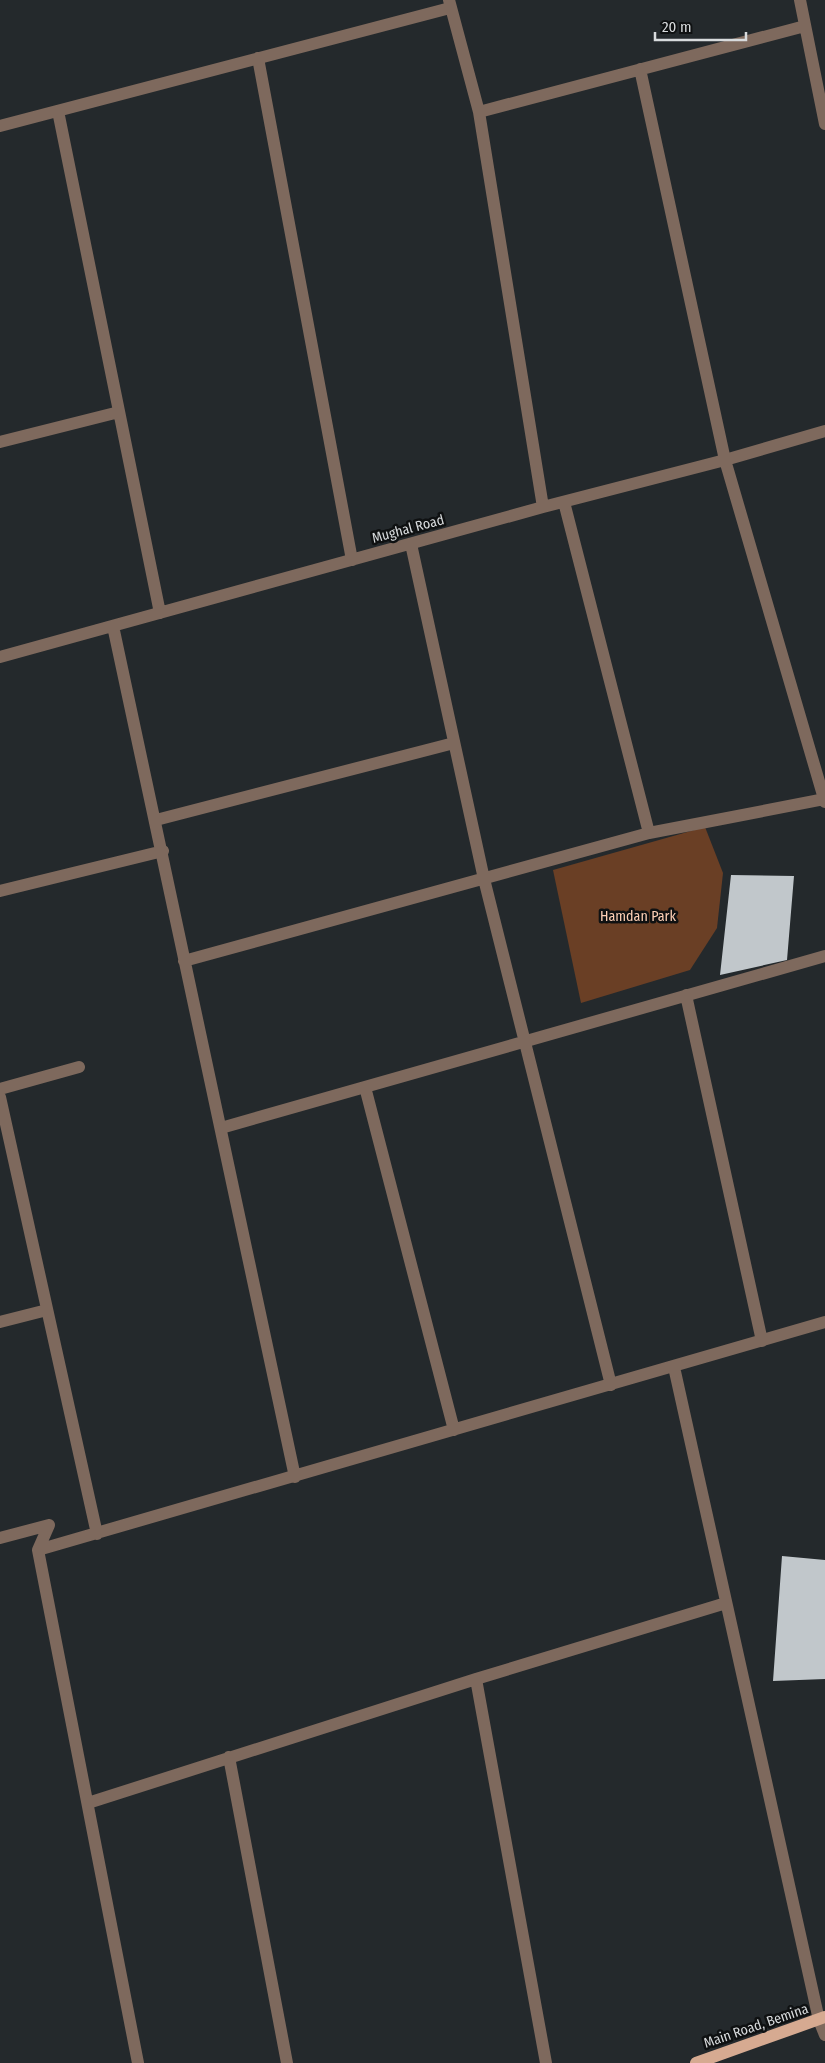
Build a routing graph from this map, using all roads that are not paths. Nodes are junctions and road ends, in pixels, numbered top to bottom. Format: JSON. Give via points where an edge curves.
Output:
{"nodes":[{"id":1,"x":800,"y":0,"type":"edge"},
{"id":2,"x":449,"y":4,"type":"edge"},
{"id":3,"x":804,"y":26,"type":"junction"},
{"id":4,"x":258,"y":58,"type":"junction"},
{"id":5,"x":640,"y":69,"type":"junction"},
{"id":6,"x":58,"y":111,"type":"junction"},
{"id":7,"x":478,"y":112,"type":"junction"},
{"id":8,"x":825,"y":124,"type":"edge"},
{"id":9,"x":0,"y":126,"type":"edge"},
{"id":10,"x":119,"y":412,"type":"junction"},
{"id":11,"x":825,"y":431,"type":"edge"},
{"id":12,"x":0,"y":442,"type":"edge"},
{"id":13,"x":725,"y":460,"type":"junction"},
{"id":14,"x":564,"y":502,"type":"junction"},
{"id":15,"x":543,"y":507,"type":"junction"},
{"id":16,"x":411,"y":544,"type":"junction"},
{"id":17,"x":352,"y":560,"type":"junction"},
{"id":18,"x":160,"y":613,"type":"junction"},
{"id":19,"x":113,"y":626,"type":"junction"},
{"id":20,"x":0,"y":656,"type":"edge"},
{"id":21,"x":454,"y":743,"type":"junction"},
{"id":22,"x":825,"y":800,"type":"edge"},
{"id":23,"x":156,"y":820,"type":"junction"},
{"id":24,"x":649,"y":833,"type":"junction"},
{"id":25,"x":163,"y":850,"type":"junction"},
{"id":26,"x":484,"y":879,"type":"junction"},
{"id":27,"x":0,"y":891,"type":"edge"},
{"id":28,"x":825,"y":956,"type":"edge"},
{"id":29,"x":184,"y":961,"type":"junction"},
{"id":30,"x":686,"y":995,"type":"junction"},
{"id":31,"x":525,"y":1041,"type":"junction"},
{"id":32,"x":79,"y":1067,"type":"dead end"},
{"id":33,"x":365,"y":1087,"type":"junction"},
{"id":34,"x":0,"y":1089,"type":"edge"},
{"id":35,"x":0,"y":1097,"type":"edge"},
{"id":36,"x":221,"y":1128,"type":"junction"},
{"id":37,"x":47,"y":1310,"type":"junction"},
{"id":38,"x":0,"y":1322,"type":"edge"},
{"id":39,"x":825,"y":1322,"type":"edge"},
{"id":40,"x":762,"y":1341,"type":"junction"},
{"id":41,"x":674,"y":1367,"type":"junction"},
{"id":42,"x":611,"y":1385,"type":"junction"},
{"id":43,"x":454,"y":1430,"type":"junction"},
{"id":44,"x":295,"y":1477,"type":"junction"},
{"id":45,"x":97,"y":1534,"type":"junction"},
{"id":46,"x":0,"y":1538,"type":"edge"},
{"id":47,"x":38,"y":1550,"type":"junction"},
{"id":48,"x":726,"y":1602,"type":"junction"},
{"id":49,"x":476,"y":1679,"type":"junction"},
{"id":50,"x":229,"y":1757,"type":"junction"},
{"id":51,"x":88,"y":1803,"type":"junction"},
{"id":52,"x":822,"y":2019,"type":"edge"},
{"id":53,"x":825,"y":2035,"type":"edge"},
{"id":54,"x":138,"y":2063,"type":"edge"},
{"id":55,"x":287,"y":2063,"type":"edge"},
{"id":56,"x":546,"y":2063,"type":"edge"},
{"id":57,"x":696,"y":2063,"type":"edge"}],
"edges":[{"from":1,"to":3,"type":"street"},
{"from":2,"to":4,"type":"street"},
{"from":2,"to":7,"type":"street"},
{"from":3,"to":5,"type":"street"},
{"from":3,"to":8,"type":"street"},
{"from":4,"to":6,"type":"street"},
{"from":4,"to":17,"type":"street"},
{"from":5,"to":7,"type":"street"},
{"from":5,"to":13,"type":"street"},
{"from":6,"to":9,"type":"street"},
{"from":6,"to":10,"type":"street"},
{"from":7,"to":15,"type":"street"},
{"from":10,"to":12,"type":"street"},
{"from":10,"to":18,"type":"street"},
{"from":11,"to":13,"type":"street","name":"Mughal Road"},
{"from":13,"to":14,"type":"street","name":"Mughal Road"},
{"from":13,"to":22,"type":"street"},
{"from":14,"to":15,"type":"street","name":"Mughal Road"},
{"from":14,"to":24,"type":"street"},
{"from":15,"to":16,"type":"street","name":"Mughal Road"},
{"from":16,"to":17,"type":"street","name":"Mughal Road"},
{"from":16,"to":21,"type":"street"},
{"from":17,"to":18,"type":"street","name":"Mughal Road"},
{"from":18,"to":19,"type":"street","name":"Mughal Road"},
{"from":19,"to":20,"type":"street","name":"Mughal Road"},
{"from":19,"to":23,"type":"street"},
{"from":21,"to":23,"type":"street"},
{"from":21,"to":26,"type":"street"},
{"from":22,"to":24,"type":"street"},
{"from":23,"to":25,"type":"street"},
{"from":24,"to":26,"type":"street"},
{"from":25,"to":27,"type":"street"},
{"from":25,"to":29,"type":"street"},
{"from":26,"to":29,"type":"street"},
{"from":26,"to":31,"type":"street"},
{"from":28,"to":30,"type":"street"},
{"from":29,"to":36,"type":"street"},
{"from":30,"to":31,"type":"street"},
{"from":30,"to":40,"type":"street"},
{"from":31,"to":33,"type":"street"},
{"from":31,"to":42,"type":"street"},
{"from":32,"to":34,"type":"street"},
{"from":33,"to":36,"type":"street"},
{"from":33,"to":43,"type":"street"},
{"from":35,"to":37,"type":"street"},
{"from":36,"to":44,"type":"street"},
{"from":37,"to":38,"type":"street"},
{"from":37,"to":45,"type":"street"},
{"from":39,"to":40,"type":"street"},
{"from":40,"to":41,"type":"street"},
{"from":41,"to":42,"type":"street"},
{"from":41,"to":48,"type":"street"},
{"from":42,"to":43,"type":"street"},
{"from":43,"to":44,"type":"street"},
{"from":44,"to":45,"type":"street"},
{"from":45,"to":47,"type":"street"},
{"from":46,"to":47,"type":"street","via":[[49,1525]]},
{"from":47,"to":51,"type":"street"},
{"from":48,"to":49,"type":"street"},
{"from":48,"to":52,"type":"street"},
{"from":49,"to":50,"type":"street"},
{"from":49,"to":56,"type":"street"},
{"from":50,"to":51,"type":"street"},
{"from":50,"to":55,"type":"street"},
{"from":51,"to":54,"type":"street"},
{"from":52,"to":53,"type":"street"},
{"from":52,"to":57,"type":"main road","name":"Main Road, Bemina"}]}
